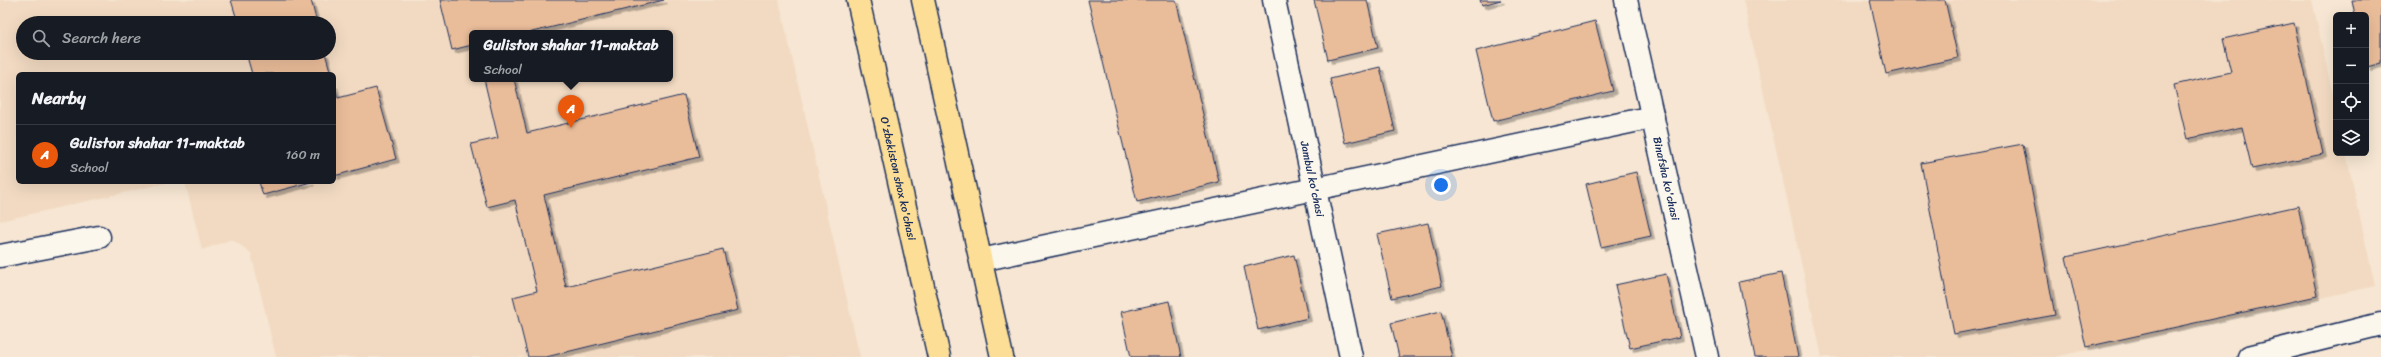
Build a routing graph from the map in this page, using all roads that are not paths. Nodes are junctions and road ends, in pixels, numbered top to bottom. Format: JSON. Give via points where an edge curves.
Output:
{"nodes":[{"id":1,"x":858,"y":0,"type":"edge"},
{"id":2,"x":923,"y":0,"type":"edge"},
{"id":3,"x":1274,"y":0,"type":"edge"},
{"id":4,"x":1626,"y":0,"type":"edge"},
{"id":5,"x":1653,"y":117,"type":"junction"},
{"id":6,"x":1314,"y":188,"type":"junction"},
{"id":7,"x":100,"y":237,"type":"dead end"},
{"id":8,"x":0,"y":256,"type":"edge"},
{"id":9,"x":981,"y":260,"type":"junction"},
{"id":10,"x":2381,"y":324,"type":"edge"},
{"id":11,"x":939,"y":357,"type":"edge"},
{"id":12,"x":1002,"y":357,"type":"edge"},
{"id":13,"x":1351,"y":357,"type":"edge"},
{"id":14,"x":1708,"y":357,"type":"edge"},
{"id":15,"x":2248,"y":357,"type":"edge"}],
"edges":[{"from":1,"to":11,"type":"main road","name":"O'zbekiston shox ko'chasi"},
{"from":2,"to":9,"type":"main road"},
{"from":3,"to":6,"type":"street","name":"Jambul ko'chasi"},
{"from":4,"to":5,"type":"street","name":"Binafsha ko'chasi"},
{"from":5,"to":6,"type":"street"},
{"from":5,"to":14,"type":"street","name":"Binafsha ko'chasi"},
{"from":6,"to":9,"type":"street"},
{"from":6,"to":13,"type":"street","name":"Jambul ko'chasi"},
{"from":7,"to":8,"type":"street"},
{"from":9,"to":12,"type":"main road"},
{"from":10,"to":15,"type":"street"}]}
